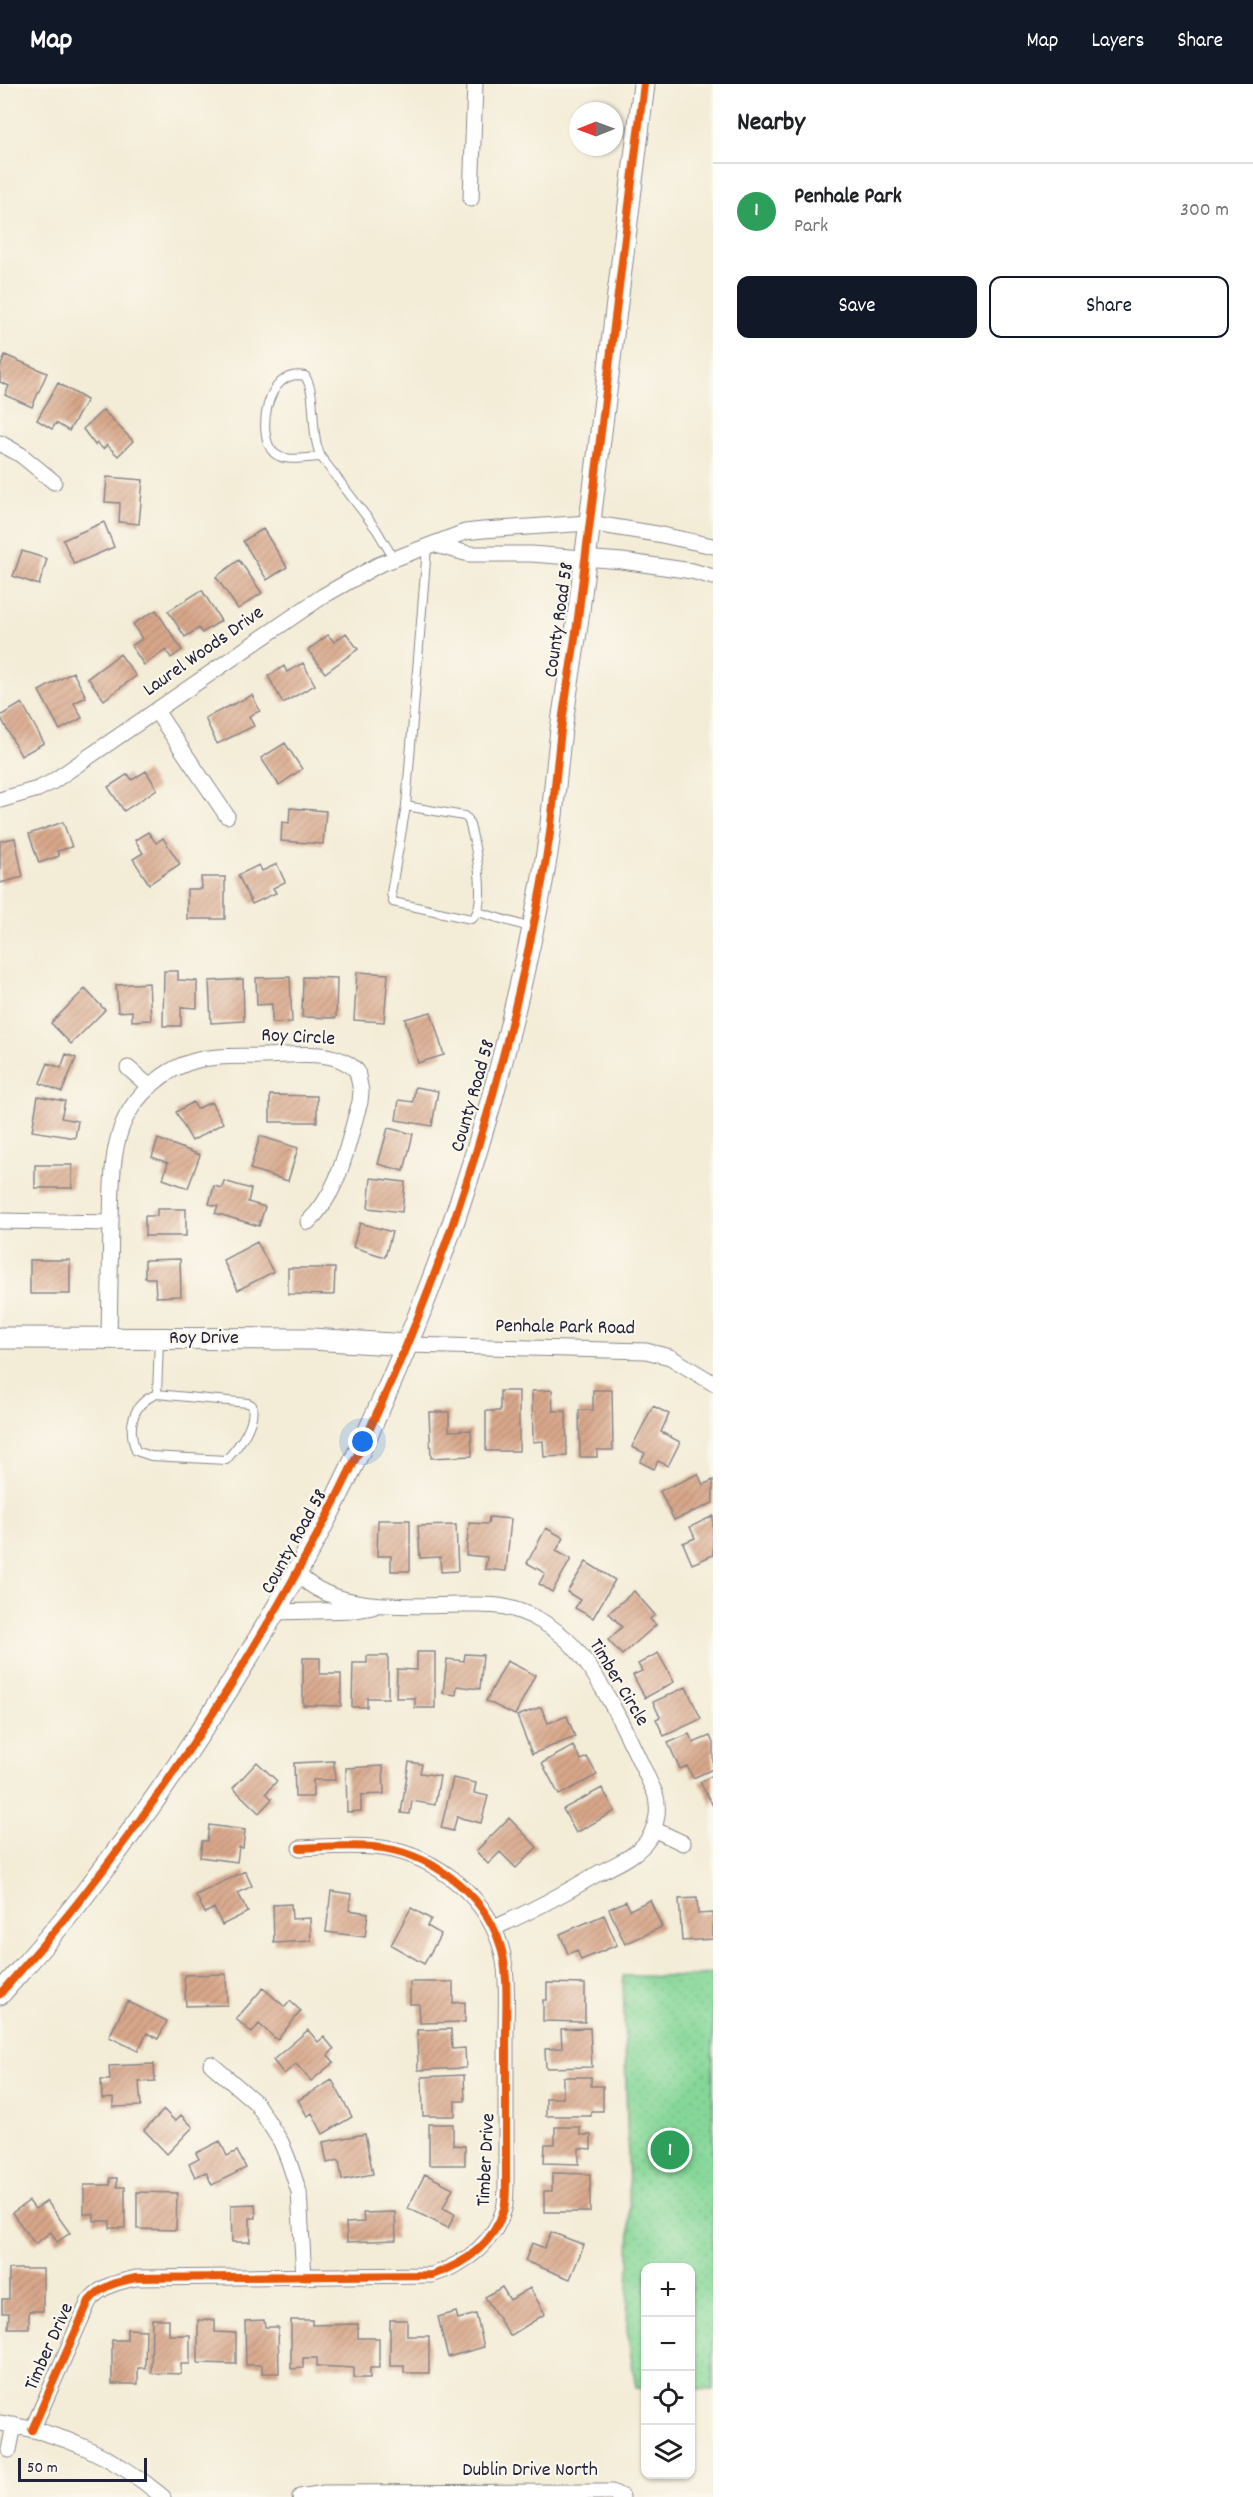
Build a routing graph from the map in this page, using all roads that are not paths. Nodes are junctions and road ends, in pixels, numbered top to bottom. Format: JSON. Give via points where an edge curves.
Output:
{"nodes":[{"id":1,"x":475,"y":84,"type":"edge"},
{"id":2,"x":644,"y":84,"type":"edge"},
{"id":3,"x":471,"y":200,"type":"dead end"},
{"id":4,"x":0,"y":443,"type":"edge"},
{"id":5,"x":321,"y":457,"type":"junction"},
{"id":6,"x":54,"y":483,"type":"dead end"},
{"id":7,"x":589,"y":523,"type":"junction"},
{"id":8,"x":432,"y":546,"type":"junction"},
{"id":9,"x":713,"y":546,"type":"edge"},
{"id":10,"x":585,"y":558,"type":"junction"},
{"id":11,"x":394,"y":559,"type":"junction"},
{"id":12,"x":713,"y":577,"type":"edge"},
{"id":13,"x":156,"y":711,"type":"junction"},
{"id":14,"x":0,"y":800,"type":"edge"},
{"id":15,"x":406,"y":806,"type":"junction"},
{"id":16,"x":227,"y":816,"type":"dead end"},
{"id":17,"x":478,"y":912,"type":"junction"},
{"id":18,"x":532,"y":928,"type":"junction"},
{"id":19,"x":128,"y":1068,"type":"dead end"},
{"id":20,"x":150,"y":1087,"type":"junction"},
{"id":21,"x":0,"y":1221,"type":"edge"},
{"id":22,"x":308,"y":1222,"type":"dead end"},
{"id":23,"x":111,"y":1223,"type":"junction"},
{"id":24,"x":0,"y":1338,"type":"edge"},
{"id":25,"x":109,"y":1338,"type":"junction"},
{"id":26,"x":159,"y":1339,"type":"junction"},
{"id":27,"x":408,"y":1345,"type":"junction"},
{"id":28,"x":713,"y":1383,"type":"edge"},
{"id":29,"x":157,"y":1394,"type":"junction"},
{"id":30,"x":298,"y":1574,"type":"junction"},
{"id":31,"x":381,"y":1605,"type":"junction"},
{"id":32,"x":275,"y":1612,"type":"junction"},
{"id":33,"x":653,"y":1828,"type":"junction"},
{"id":34,"x":683,"y":1843,"type":"dead end"},
{"id":35,"x":300,"y":1848,"type":"dead end"},
{"id":36,"x":494,"y":1928,"type":"junction"},
{"id":37,"x":0,"y":1994,"type":"edge"},
{"id":38,"x":212,"y":2064,"type":"dead end"},
{"id":39,"x":304,"y":2277,"type":"junction"},
{"id":40,"x":7,"y":2424,"type":"edge"},
{"id":41,"x":32,"y":2430,"type":"junction"},
{"id":42,"x":9,"y":2450,"type":"dead end"},
{"id":43,"x":437,"y":2495,"type":"edge"},
{"id":44,"x":164,"y":2497,"type":"edge"},
{"id":45,"x":300,"y":2497,"type":"edge"},
{"id":46,"x":622,"y":2497,"type":"edge"}],
"edges":[{"from":1,"to":3,"type":"street"},
{"from":2,"to":7,"type":"street","name":"County Road 58"},
{"from":4,"to":6,"type":"street"},
{"from":5,"to":5,"type":"lane","via":[[315,443],[310,384],[305,376],[295,373],[283,378],[273,389],[267,409],[269,445],[284,458]]},
{"from":5,"to":11,"type":"lane"},
{"from":7,"to":8,"type":"street","name":"Laurel Woods Drive","via":[[465,532]]},
{"from":7,"to":9,"type":"street","name":"Laurel Woods Drive"},
{"from":7,"to":10,"type":"street","name":"County Road 58"},
{"from":8,"to":10,"type":"street","via":[[469,554]]},
{"from":8,"to":11,"type":"street","name":"Laurel Woods Drive"},
{"from":8,"to":15,"type":"lane"},
{"from":10,"to":12,"type":"street"},
{"from":10,"to":18,"type":"street","name":"County Road 58","via":[[550,833]]},
{"from":11,"to":13,"type":"street","name":"Laurel Woods Drive","via":[[323,596]]},
{"from":13,"to":14,"type":"street","name":"Laurel Woods Drive","via":[[52,782]]},
{"from":13,"to":16,"type":"street"},
{"from":15,"to":17,"type":"lane","via":[[468,819],[482,890]]},
{"from":15,"to":17,"type":"lane","via":[[391,893],[393,902],[471,919]]},
{"from":17,"to":18,"type":"lane"},
{"from":18,"to":27,"type":"street","name":"County Road 58","via":[[481,1136]]},
{"from":19,"to":20,"type":"street"},
{"from":20,"to":22,"type":"street","name":"Roy Circle","via":[[178,1067],[221,1057],[321,1056],[352,1066],[360,1078],[360,1102],[332,1192]]},
{"from":20,"to":23,"type":"street","name":"Roy Circle","via":[[122,1127],[115,1154]]},
{"from":21,"to":23,"type":"street"},
{"from":23,"to":25,"type":"street","name":"Roy Circle"},
{"from":24,"to":25,"type":"street","name":"Roy Drive"},
{"from":25,"to":26,"type":"street","name":"Roy Drive"},
{"from":26,"to":27,"type":"street","name":"Roy Drive","via":[[311,1339]]},
{"from":26,"to":29,"type":"lane"},
{"from":27,"to":28,"type":"street","name":"Penhale Park Road","via":[[646,1351],[670,1357]]},
{"from":27,"to":30,"type":"street","name":"County Road 58","via":[[366,1442]]},
{"from":29,"to":29,"type":"lane","via":[[138,1404],[132,1421],[131,1438],[136,1451],[151,1456],[226,1460],[239,1444],[254,1412],[248,1403]]},
{"from":30,"to":31,"type":"street","name":"Timber Circle","via":[[320,1592]]},
{"from":30,"to":32,"type":"street","name":"County Road 58"},
{"from":31,"to":32,"type":"street","name":"Timber Circle","via":[[357,1610]]},
{"from":31,"to":33,"type":"street","name":"Timber Circle","via":[[505,1606],[529,1615],[562,1636],[600,1685],[655,1793],[659,1804]]},
{"from":32,"to":37,"type":"street","name":"County Road 58","via":[[146,1812],[78,1902]]},
{"from":33,"to":34,"type":"street"},
{"from":33,"to":36,"type":"street","via":[[647,1840],[629,1856]]},
{"from":35,"to":36,"type":"street","name":"Timber Drive","via":[[374,1847],[422,1859],[463,1888]]},
{"from":36,"to":39,"type":"street","name":"Timber Drive","via":[[501,1947],[506,1991],[506,2181],[504,2208],[493,2232],[474,2255],[432,2275]]},
{"from":38,"to":39,"type":"street","via":[[256,2103],[288,2159],[299,2192]]},
{"from":39,"to":41,"type":"street","name":"Timber Drive","via":[[136,2278],[102,2288],[89,2301]]},
{"from":40,"to":41,"type":"street"},
{"from":40,"to":42,"type":"street"},
{"from":41,"to":44,"type":"street","via":[[68,2439],[109,2458]]},
{"from":43,"to":45,"type":"street","name":"Dublin Drive North","via":[[324,2493]]},
{"from":43,"to":46,"type":"street","name":"Dublin Drive North","via":[[612,2492]]}]}
